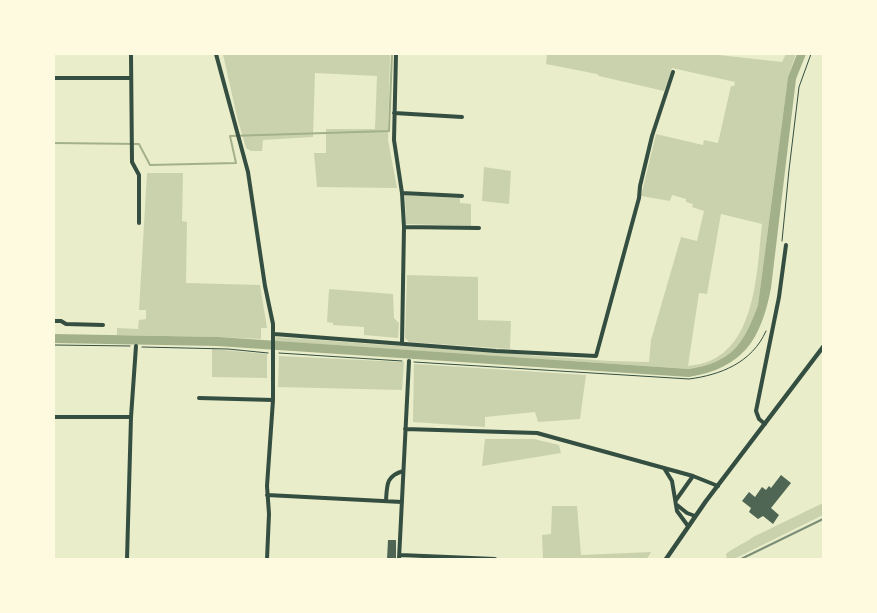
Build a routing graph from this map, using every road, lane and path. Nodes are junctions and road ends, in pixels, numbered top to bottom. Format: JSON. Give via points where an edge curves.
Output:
{"nodes":[{"id":1,"x":131,"y":54,"type":"edge"},
{"id":2,"x":216,"y":54,"type":"edge"},
{"id":3,"x":396,"y":54,"type":"edge"},
{"id":4,"x":811,"y":54,"type":"edge"},
{"id":5,"x":673,"y":72,"type":"dead end"},
{"id":6,"x":54,"y":78,"type":"edge"},
{"id":7,"x":130,"y":78,"type":"junction"},
{"id":8,"x":394,"y":113,"type":"junction"},
{"id":9,"x":462,"y":117,"type":"dead end"},
{"id":10,"x":402,"y":193,"type":"junction"},
{"id":11,"x":462,"y":196,"type":"dead end"},
{"id":12,"x":139,"y":223,"type":"dead end"},
{"id":13,"x":404,"y":227,"type":"junction"},
{"id":14,"x":479,"y":228,"type":"dead end"},
{"id":15,"x":784,"y":245,"type":"joint"},
{"id":16,"x":54,"y":321,"type":"edge"},
{"id":17,"x":103,"y":325,"type":"dead end"},
{"id":18,"x":768,"y":328,"type":"dead end"},
{"id":19,"x":274,"y":335,"type":"junction"},
{"id":20,"x":402,"y":343,"type":"junction"},
{"id":21,"x":54,"y":345,"type":"edge"},
{"id":22,"x":136,"y":346,"type":"junction"},
{"id":23,"x":823,"y":347,"type":"edge"},
{"id":24,"x":273,"y":353,"type":"junction"},
{"id":25,"x":821,"y":353,"type":"edge"},
{"id":26,"x":408,"y":361,"type":"junction"},
{"id":27,"x":198,"y":398,"type":"dead end"},
{"id":28,"x":273,"y":400,"type":"junction"},
{"id":29,"x":54,"y":417,"type":"edge"},
{"id":30,"x":131,"y":417,"type":"junction"},
{"id":31,"x":765,"y":424,"type":"junction"},
{"id":32,"x":405,"y":429,"type":"junction"},
{"id":33,"x":664,"y":468,"type":"junction"},
{"id":34,"x":403,"y":471,"type":"junction"},
{"id":35,"x":693,"y":476,"type":"junction"},
{"id":36,"x":718,"y":486,"type":"junction"},
{"id":37,"x":267,"y":495,"type":"junction"},
{"id":38,"x":386,"y":501,"type":"junction"},
{"id":39,"x":402,"y":502,"type":"junction"},
{"id":40,"x":676,"y":502,"type":"junction"},
{"id":41,"x":695,"y":516,"type":"junction"},
{"id":42,"x":688,"y":526,"type":"junction"},
{"id":43,"x":400,"y":557,"type":"edge"},
{"id":44,"x":127,"y":559,"type":"edge"},
{"id":45,"x":267,"y":559,"type":"edge"},
{"id":46,"x":495,"y":559,"type":"edge"},
{"id":47,"x":666,"y":559,"type":"edge"}],
"edges":[{"from":1,"to":7,"type":"street"},
{"from":2,"to":19,"type":"street","via":[[248,172]]},
{"from":3,"to":8,"type":"street"},
{"from":4,"to":15,"type":"path","via":[[799,87],[788,170]]},
{"from":5,"to":20,"type":"street","via":[[652,136],[639,198],[596,356]]},
{"from":6,"to":7,"type":"street"},
{"from":7,"to":12,"type":"street","via":[[132,162],[139,175]]},
{"from":8,"to":9,"type":"street"},
{"from":8,"to":10,"type":"street","via":[[394,140]]},
{"from":10,"to":11,"type":"street"},
{"from":10,"to":13,"type":"street"},
{"from":13,"to":14,"type":"street"},
{"from":13,"to":20,"type":"street"},
{"from":15,"to":31,"type":"street","via":[[779,297],[756,411]]},
{"from":16,"to":17,"type":"street"},
{"from":18,"to":26,"type":"path","via":[[752,350],[730,368],[714,375],[689,379]]},
{"from":19,"to":20,"type":"street"},
{"from":19,"to":24,"type":"street"},
{"from":21,"to":22,"type":"path"},
{"from":22,"to":24,"type":"path"},
{"from":22,"to":30,"type":"street"},
{"from":23,"to":25,"type":"street"},
{"from":24,"to":26,"type":"path"},
{"from":24,"to":28,"type":"street"},
{"from":25,"to":31,"type":"street"},
{"from":26,"to":32,"type":"street"},
{"from":27,"to":28,"type":"street"},
{"from":28,"to":37,"type":"street"},
{"from":29,"to":30,"type":"street"},
{"from":30,"to":44,"type":"street"},
{"from":31,"to":36,"type":"street"},
{"from":32,"to":33,"type":"street","via":[[537,433]]},
{"from":32,"to":34,"type":"street"},
{"from":33,"to":35,"type":"street"},
{"from":33,"to":40,"type":"street","via":[[672,481]]},
{"from":34,"to":38,"type":"street","via":[[390,478]]},
{"from":34,"to":39,"type":"street"},
{"from":35,"to":36,"type":"street"},
{"from":35,"to":40,"type":"street"},
{"from":36,"to":41,"type":"street"},
{"from":37,"to":38,"type":"street"},
{"from":37,"to":45,"type":"street"},
{"from":38,"to":39,"type":"street"},
{"from":39,"to":43,"type":"street"},
{"from":40,"to":41,"type":"street"},
{"from":40,"to":42,"type":"street","via":[[677,511]]},
{"from":41,"to":42,"type":"street"},
{"from":42,"to":47,"type":"street"},
{"from":43,"to":46,"type":"street"}]}
